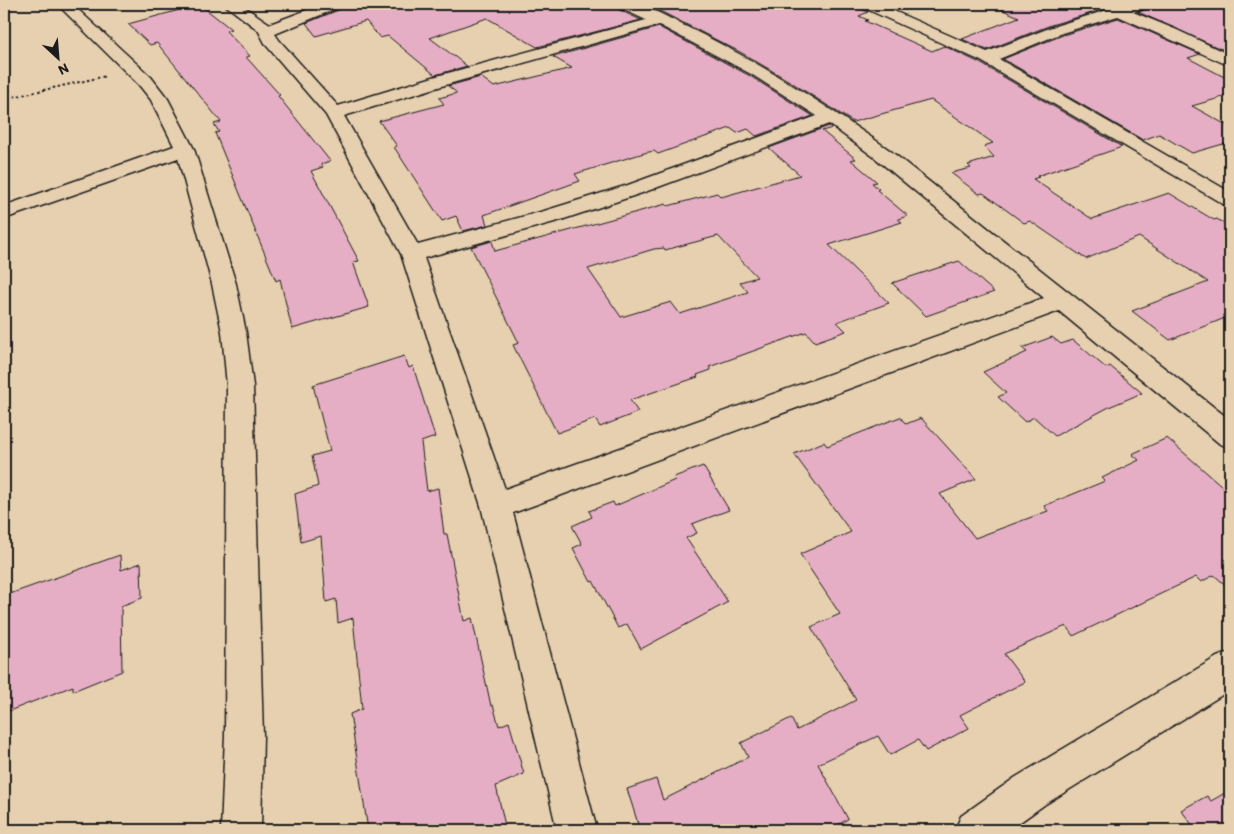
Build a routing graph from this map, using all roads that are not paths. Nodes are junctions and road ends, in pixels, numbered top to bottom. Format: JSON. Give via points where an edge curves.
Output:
{"nodes":[{"id":1,"x":64,"y":4,"type":"edge"},
{"id":2,"x":232,"y":4,"type":"edge"},
{"id":3,"x":335,"y":4,"type":"edge"},
{"id":4,"x":623,"y":4,"type":"edge"},
{"id":5,"x":867,"y":4,"type":"edge"},
{"id":6,"x":1098,"y":4,"type":"edge"},
{"id":7,"x":1143,"y":4,"type":"edge"},
{"id":8,"x":1119,"y":12,"type":"junction"},
{"id":9,"x":662,"y":20,"type":"junction"},
{"id":10,"x":267,"y":32,"type":"junction"},
{"id":11,"x":987,"y":58,"type":"junction"},
{"id":12,"x":1230,"y":61,"type":"edge"},
{"id":13,"x":334,"y":113,"type":"junction"},
{"id":14,"x":832,"y":117,"type":"junction"},
{"id":15,"x":185,"y":149,"type":"junction"},
{"id":16,"x":1230,"y":200,"type":"edge"},
{"id":17,"x":4,"y":213,"type":"edge"},
{"id":18,"x":412,"y":254,"type":"junction"},
{"id":19,"x":1064,"y":300,"type":"junction"},
{"id":20,"x":1230,"y":436,"type":"edge"},
{"id":21,"x":496,"y":506,"type":"junction"},
{"id":22,"x":1230,"y":670,"type":"edge"},
{"id":23,"x":241,"y":830,"type":"edge"},
{"id":24,"x":576,"y":830,"type":"edge"},
{"id":25,"x":975,"y":830,"type":"edge"}],
"edges":[{"from":1,"to":15,"type":"street","via":[[134,70],[159,99]]},
{"from":2,"to":10,"type":"street"},
{"from":3,"to":10,"type":"street"},
{"from":4,"to":9,"type":"street"},
{"from":5,"to":11,"type":"street"},
{"from":6,"to":8,"type":"street"},
{"from":7,"to":8,"type":"street"},
{"from":8,"to":11,"type":"street","via":[[1057,30]]},
{"from":8,"to":12,"type":"street"},
{"from":9,"to":13,"type":"street"},
{"from":9,"to":14,"type":"street"},
{"from":10,"to":13,"type":"street","via":[[272,42]]},
{"from":11,"to":16,"type":"street"},
{"from":13,"to":18,"type":"street"},
{"from":14,"to":18,"type":"street","via":[[635,189]]},
{"from":14,"to":19,"type":"street","via":[[881,152]]},
{"from":15,"to":17,"type":"street"},
{"from":15,"to":23,"type":"street","via":[[224,284],[240,386],[244,736]]},
{"from":18,"to":21,"type":"street"},
{"from":19,"to":20,"type":"street"},
{"from":19,"to":21,"type":"street"},
{"from":21,"to":24,"type":"street"},
{"from":22,"to":25,"type":"street","via":[[1030,791]]}]}
